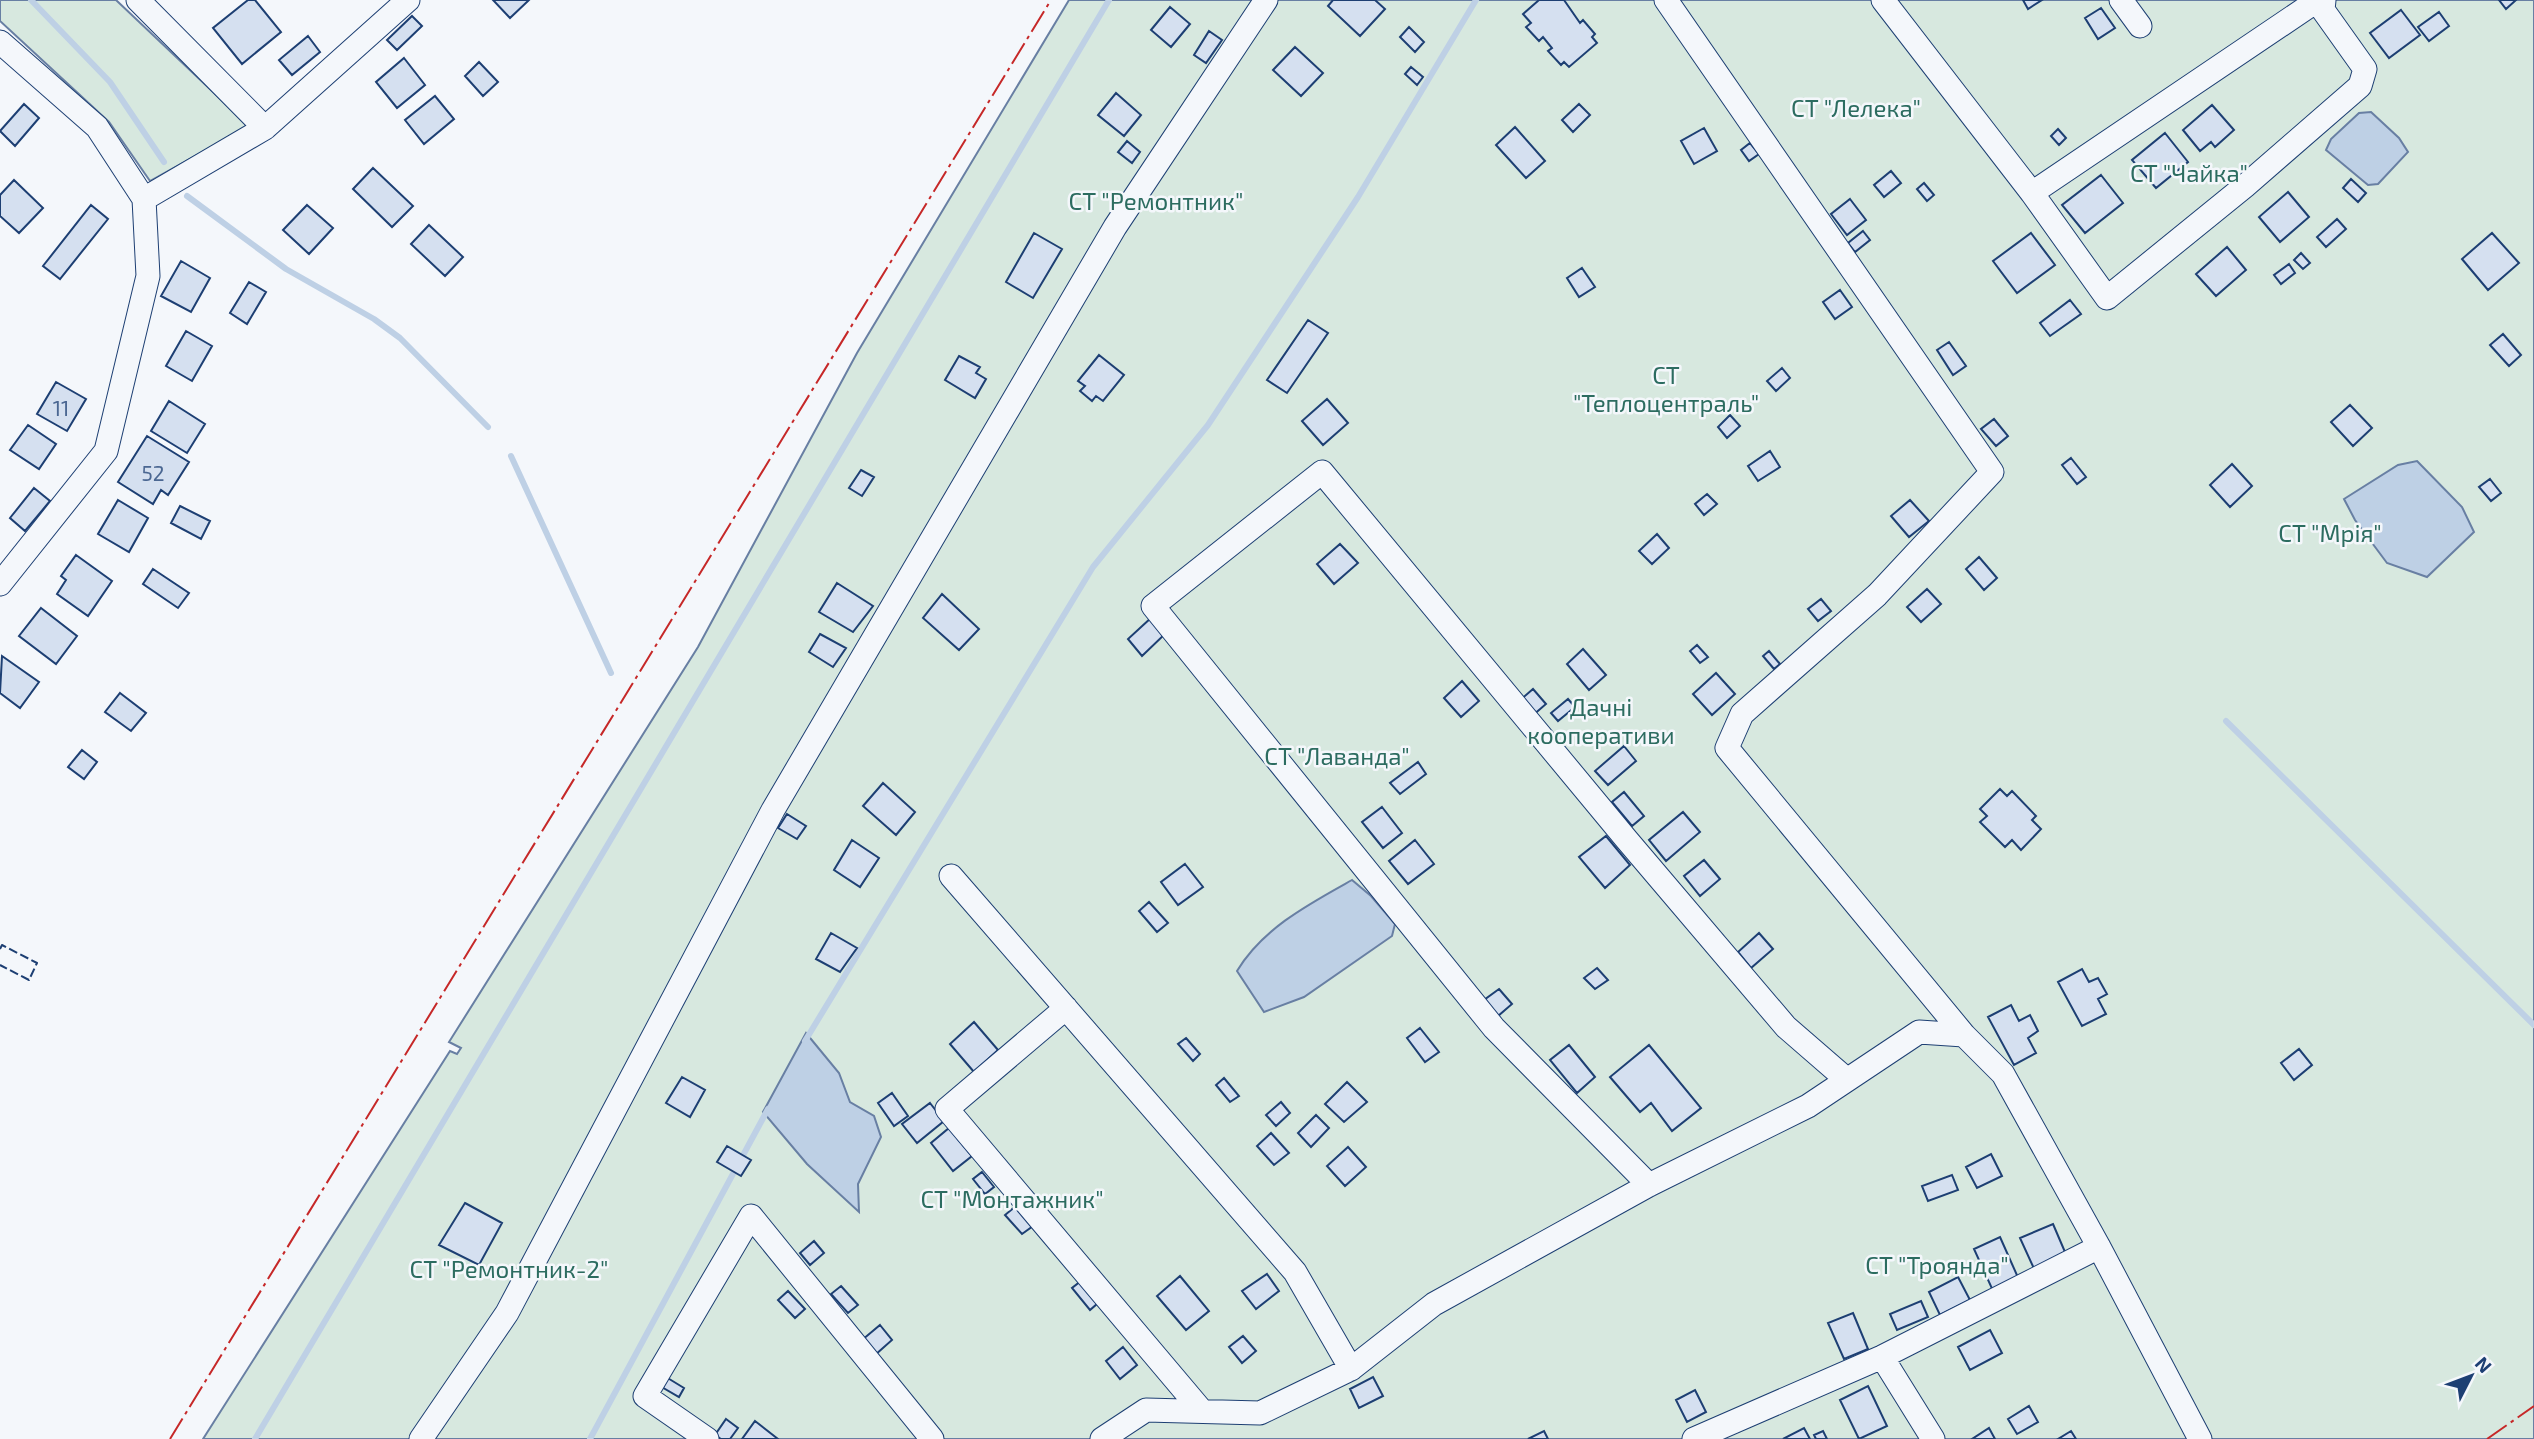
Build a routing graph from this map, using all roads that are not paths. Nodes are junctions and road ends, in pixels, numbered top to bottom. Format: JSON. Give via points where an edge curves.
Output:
{"nodes":[{"id":1,"x":138,"y":0,"type":"edge"},
{"id":2,"x":408,"y":0,"type":"edge"},
{"id":3,"x":1266,"y":0,"type":"edge"},
{"id":4,"x":1665,"y":0,"type":"edge"},
{"id":5,"x":1883,"y":0,"type":"edge"},
{"id":6,"x":2121,"y":0,"type":"edge"},
{"id":7,"x":2318,"y":0,"type":"edge"},
{"id":8,"x":2324,"y":0,"type":"edge"},
{"id":9,"x":2140,"y":26,"type":"dead end"},
{"id":10,"x":0,"y":42,"type":"edge"},
{"id":11,"x":265,"y":128,"type":"junction"},
{"id":12,"x":2032,"y":193,"type":"junction"},
{"id":13,"x":144,"y":199,"type":"junction"},
{"id":14,"x":0,"y":584,"type":"edge"},
{"id":15,"x":951,"y":876,"type":"dead end"},
{"id":16,"x":1066,"y":1008,"type":"junction"},
{"id":17,"x":1964,"y":1035,"type":"junction"},
{"id":18,"x":1846,"y":1079,"type":"junction"},
{"id":19,"x":1649,"y":1185,"type":"junction"},
{"id":20,"x":2099,"y":1247,"type":"junction"},
{"id":21,"x":1882,"y":1357,"type":"junction"},
{"id":22,"x":1351,"y":1369,"type":"junction"},
{"id":23,"x":1200,"y":1410,"type":"junction"},
{"id":24,"x":421,"y":1439,"type":"edge"},
{"id":25,"x":707,"y":1439,"type":"edge"},
{"id":26,"x":932,"y":1439,"type":"edge"},
{"id":27,"x":1102,"y":1439,"type":"edge"},
{"id":28,"x":1694,"y":1439,"type":"edge"},
{"id":29,"x":1933,"y":1439,"type":"edge"},
{"id":30,"x":2200,"y":1439,"type":"edge"}],
"edges":[{"from":1,"to":11,"type":"street"},
{"from":2,"to":11,"type":"street"},
{"from":3,"to":24,"type":"street","via":[[1115,227],[940,524],[773,810],[507,1313]]},
{"from":4,"to":17,"type":"street","via":[[1992,472],[1877,595],[1742,714],[1727,748]]},
{"from":5,"to":12,"type":"street"},
{"from":6,"to":9,"type":"street"},
{"from":7,"to":12,"type":"street"},
{"from":8,"to":12,"type":"street","via":[[2323,10],[2365,69],[2360,86],[2107,298]]},
{"from":10,"to":13,"type":"street","via":[[97,127]]},
{"from":11,"to":13,"type":"street"},
{"from":13,"to":14,"type":"street","via":[[148,276],[106,451]]},
{"from":15,"to":16,"type":"street"},
{"from":16,"to":22,"type":"street","via":[[1295,1272]]},
{"from":16,"to":23,"type":"street","via":[[947,1109]]},
{"from":17,"to":18,"type":"street","via":[[1919,1032]]},
{"from":17,"to":20,"type":"street","via":[[2003,1074]]},
{"from":18,"to":19,"type":"street","via":[[1808,1106]]},
{"from":18,"to":19,"type":"street","via":[[1786,1027],[1322,472],[1153,606],[1494,1028]]},
{"from":19,"to":22,"type":"street","via":[[1434,1304]]},
{"from":20,"to":21,"type":"street"},
{"from":20,"to":30,"type":"street"},
{"from":21,"to":28,"type":"street"},
{"from":21,"to":29,"type":"street"},
{"from":22,"to":23,"type":"street","via":[[1260,1413]]},
{"from":23,"to":27,"type":"street","via":[[1146,1410]]},
{"from":25,"to":26,"type":"street","via":[[645,1396],[751,1216]]}]}
